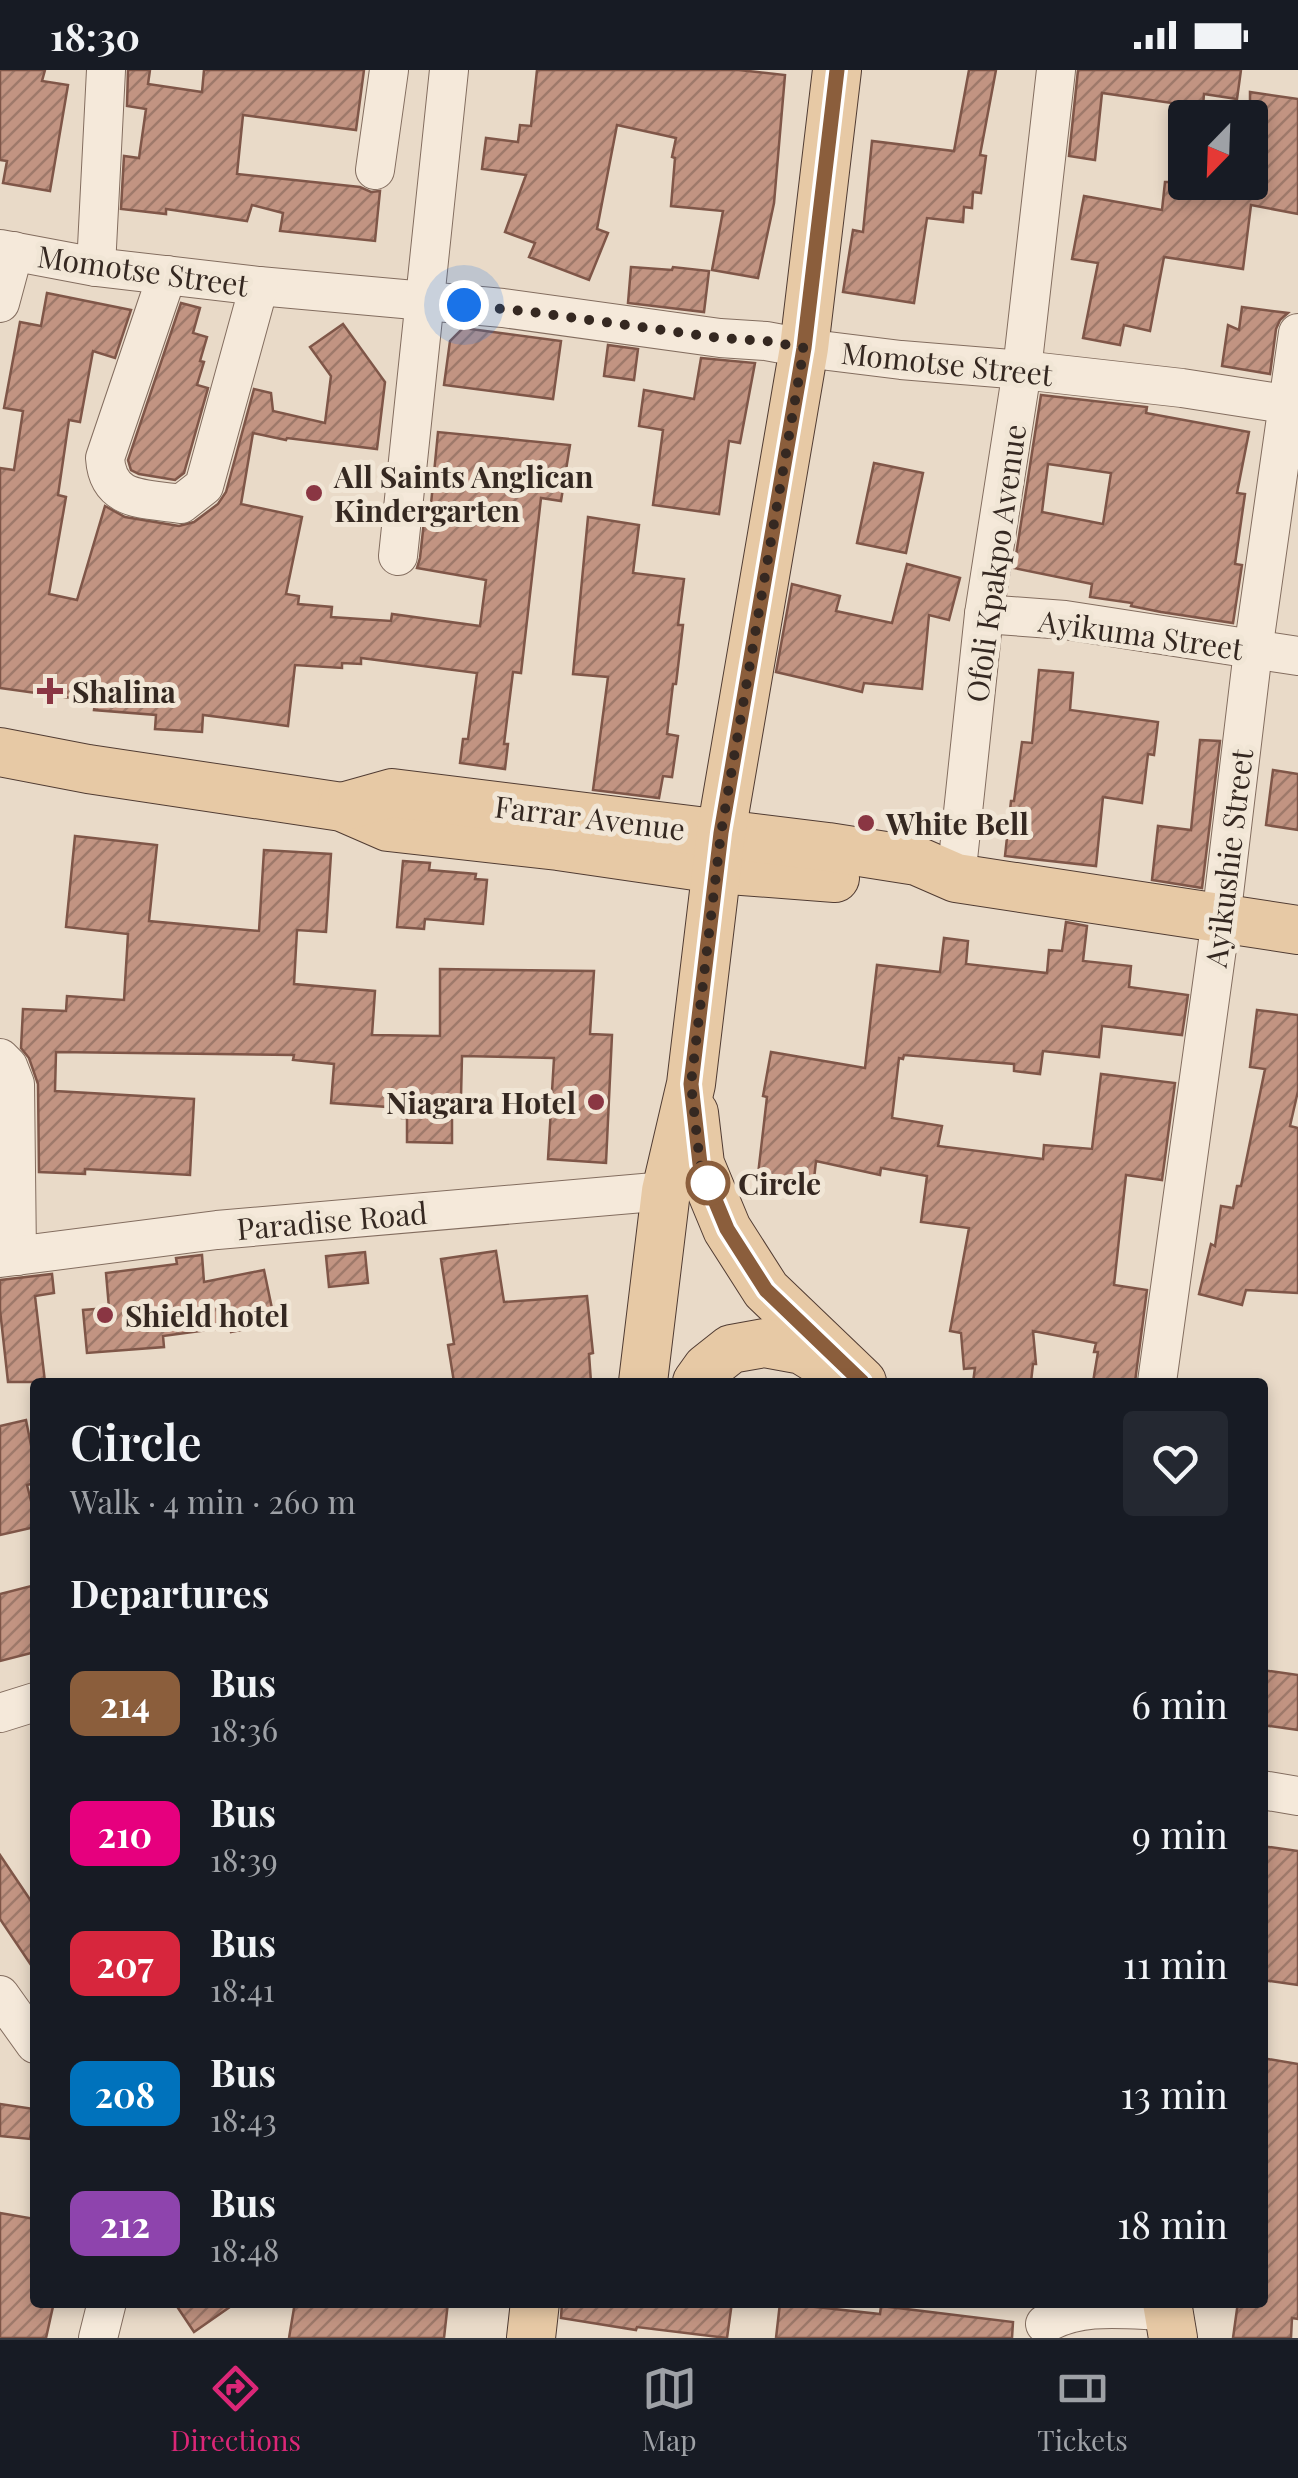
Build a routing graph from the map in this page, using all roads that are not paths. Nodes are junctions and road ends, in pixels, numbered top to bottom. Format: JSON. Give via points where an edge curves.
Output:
{"nodes":[{"id":1,"x":106,"y":70,"type":"edge"},
{"id":2,"x":837,"y":70,"type":"edge"},
{"id":3,"x":1056,"y":70,"type":"edge"},
{"id":4,"x":389,"y":73,"type":"edge"},
{"id":5,"x":448,"y":78,"type":"edge"},
{"id":6,"x":375,"y":170,"type":"dead end"},
{"id":7,"x":7,"y":250,"type":"edge"},
{"id":8,"x":96,"y":267,"type":"junction"},
{"id":9,"x":167,"y":275,"type":"junction"},
{"id":10,"x":260,"y":286,"type":"junction"},
{"id":11,"x":426,"y":302,"type":"junction"},
{"id":12,"x":0,"y":303,"type":"edge"},
{"id":13,"x":1298,"y":333,"type":"edge"},
{"id":14,"x":804,"y":348,"type":"junction"},
{"id":15,"x":1022,"y":370,"type":"junction"},
{"id":16,"x":1292,"y":406,"type":"edge"},
{"id":17,"x":398,"y":556,"type":"dead end"},
{"id":18,"x":984,"y":614,"type":"junction"},
{"id":19,"x":1254,"y":651,"type":"junction"},
{"id":20,"x":1298,"y":656,"type":"edge"},
{"id":21,"x":0,"y":752,"type":"edge"},
{"id":22,"x":719,"y":851,"type":"junction"},
{"id":23,"x":956,"y":878,"type":"junction"},
{"id":24,"x":1220,"y":919,"type":"junction"},
{"id":25,"x":1298,"y":930,"type":"edge"},
{"id":26,"x":0,"y":1058,"type":"edge"},
{"id":27,"x":691,"y":1084,"type":"junction"},
{"id":28,"x":666,"y":1191,"type":"junction"},
{"id":29,"x":9,"y":1257,"type":"edge"},
{"id":30,"x":643,"y":1378,"type":"edge"},
{"id":31,"x":700,"y":1378,"type":"edge"},
{"id":32,"x":852,"y":1378,"type":"edge"},
{"id":33,"x":855,"y":1378,"type":"edge"},
{"id":34,"x":1158,"y":1378,"type":"edge"},
{"id":35,"x":30,"y":1704,"type":"edge"},
{"id":36,"x":0,"y":1713,"type":"edge"},
{"id":37,"x":1268,"y":1791,"type":"edge"},
{"id":38,"x":1298,"y":1796,"type":"edge"},
{"id":39,"x":0,"y":1995,"type":"edge"},
{"id":40,"x":30,"y":2037,"type":"edge"},
{"id":41,"x":106,"y":2308,"type":"edge"},
{"id":42,"x":534,"y":2308,"type":"edge"},
{"id":43,"x":1170,"y":2317,"type":"edge"},
{"id":44,"x":1044,"y":2322,"type":"edge"},
{"id":45,"x":98,"y":2338,"type":"edge"},
{"id":46,"x":531,"y":2338,"type":"edge"}],
"edges":[{"from":1,"to":8,"type":"street"},
{"from":2,"to":14,"type":"main road"},
{"from":3,"to":15,"type":"street","name":"Ofoli Kpakpo Avenue"},
{"from":4,"to":5,"type":"street"},
{"from":4,"to":6,"type":"street"},
{"from":5,"to":11,"type":"street"},
{"from":7,"to":8,"type":"street","name":"Momotse Street"},
{"from":7,"to":12,"type":"street"},
{"from":8,"to":9,"type":"street","name":"Momotse Street"},
{"from":9,"to":10,"type":"street","name":"Momotse Street"},
{"from":9,"to":10,"type":"street","via":[[105,458],[112,486],[125,495],[181,504],[204,486]]},
{"from":10,"to":11,"type":"street","name":"Momotse Street"},
{"from":11,"to":14,"type":"street","name":"Momotse Street"},
{"from":11,"to":17,"type":"street"},
{"from":13,"to":16,"type":"street","name":"Ayikushie Street"},
{"from":14,"to":15,"type":"street","name":"Momotse Street"},
{"from":14,"to":22,"type":"main road"},
{"from":15,"to":16,"type":"street","name":"Momotse Street"},
{"from":15,"to":18,"type":"street","name":"Ofoli Kpakpo Avenue"},
{"from":16,"to":19,"type":"street","name":"Ayikushie Street"},
{"from":18,"to":19,"type":"street","name":"Ayikuma Street","via":[[1065,620]]},
{"from":18,"to":23,"type":"street","name":"Ofoli Kpakpo Avenue"},
{"from":19,"to":20,"type":"street","name":"Ayikuma Street"},
{"from":19,"to":24,"type":"street","name":"Ayikushie Street"},
{"from":21,"to":22,"type":"main road","name":"Farrar Avenue","via":[[342,807],[392,793]]},
{"from":22,"to":23,"type":"main road","name":"Farrar Avenue","via":[[824,877],[914,888]]},
{"from":22,"to":27,"type":"main road"},
{"from":23,"to":24,"type":"main road","name":"Farrar Avenue"},
{"from":24,"to":25,"type":"main road","name":"Farrar Avenue"},
{"from":24,"to":34,"type":"street","name":"Ayikushie Street"},
{"from":26,"to":29,"type":"street","via":[[15,1084]]},
{"from":27,"to":28,"type":"main road"},
{"from":27,"to":33,"type":"main road","via":[[700,1164],[727,1229],[766,1290]]},
{"from":28,"to":29,"type":"street","name":"Paradise Road","via":[[217,1230]]},
{"from":28,"to":30,"type":"main road"},
{"from":31,"to":32,"type":"main road","via":[[731,1349],[764,1343],[802,1350]]},
{"from":35,"to":36,"type":"street"},
{"from":37,"to":38,"type":"street"},
{"from":39,"to":40,"type":"street"},
{"from":41,"to":45,"type":"street"},
{"from":42,"to":46,"type":"main road"},
{"from":43,"to":44,"type":"street","via":[[1078,2311]]}]}
